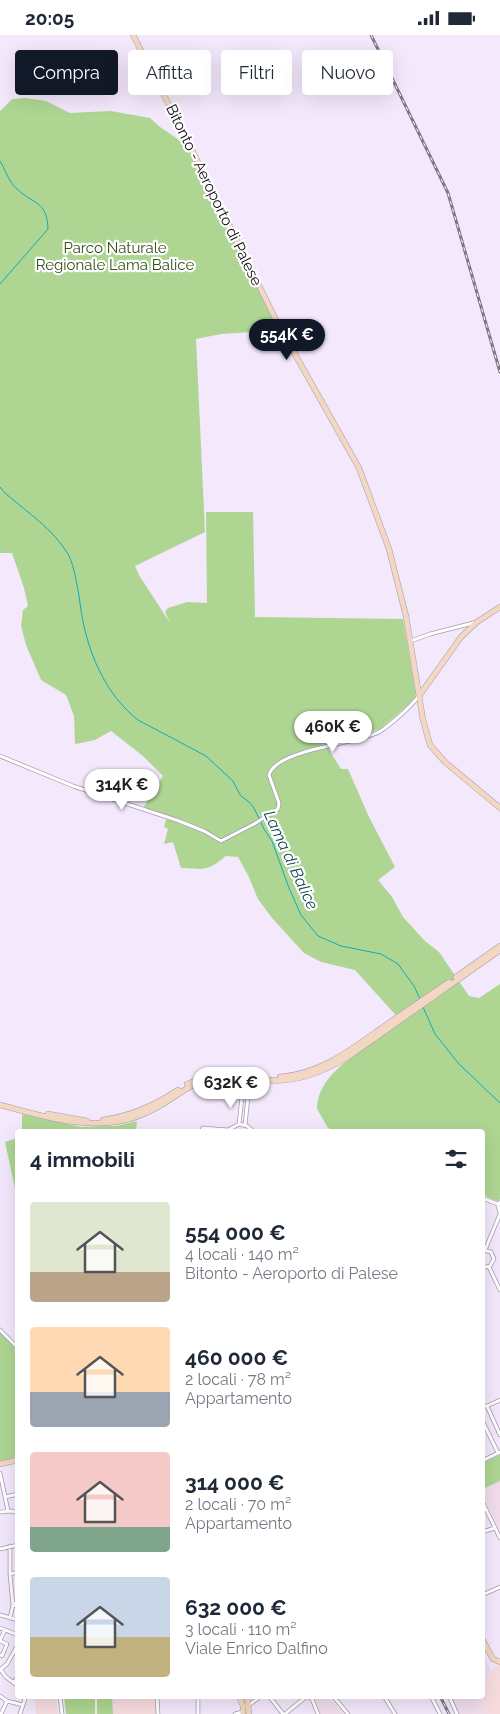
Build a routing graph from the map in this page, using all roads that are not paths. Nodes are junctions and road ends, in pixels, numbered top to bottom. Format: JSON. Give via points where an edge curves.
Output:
{"nodes":[{"id":1,"x":133,"y":35,"type":"edge"},
{"id":2,"x":500,"y":607,"type":"edge"},
{"id":3,"x":477,"y":622,"type":"junction"},
{"id":4,"x":411,"y":641,"type":"junction"},
{"id":5,"x":420,"y":696,"type":"junction"},
{"id":6,"x":0,"y":756,"type":"edge"},
{"id":7,"x":500,"y":808,"type":"edge"},
{"id":8,"x":500,"y":946,"type":"edge"},
{"id":9,"x":500,"y":950,"type":"edge"},
{"id":10,"x":451,"y":982,"type":"junction"},
{"id":11,"x":242,"y":1097,"type":"dead end"},
{"id":12,"x":248,"y":1097,"type":"dead end"},
{"id":13,"x":0,"y":1103,"type":"edge"},
{"id":14,"x":239,"y":1123,"type":"junction"},
{"id":15,"x":245,"y":1125,"type":"junction"},
{"id":16,"x":202,"y":1129,"type":"edge"},
{"id":17,"x":216,"y":1129,"type":"edge"},
{"id":18,"x":230,"y":1129,"type":"edge"},
{"id":19,"x":250,"y":1129,"type":"edge"},
{"id":20,"x":485,"y":1199,"type":"edge"},
{"id":21,"x":499,"y":1203,"type":"edge"},
{"id":22,"x":500,"y":1214,"type":"edge"},
{"id":23,"x":485,"y":1246,"type":"edge"},
{"id":24,"x":485,"y":1250,"type":"edge"},
{"id":25,"x":489,"y":1267,"type":"junction"},
{"id":26,"x":485,"y":1268,"type":"edge"},
{"id":27,"x":500,"y":1290,"type":"edge"},
{"id":28,"x":0,"y":1330,"type":"edge"},
{"id":29,"x":15,"y":1345,"type":"edge"},
{"id":30,"x":500,"y":1400,"type":"edge"},
{"id":31,"x":485,"y":1406,"type":"edge"},
{"id":32,"x":485,"y":1426,"type":"edge"},
{"id":33,"x":500,"y":1435,"type":"edge"},
{"id":34,"x":499,"y":1453,"type":"edge"},
{"id":35,"x":485,"y":1460,"type":"edge"},
{"id":36,"x":15,"y":1461,"type":"edge"},
{"id":37,"x":0,"y":1464,"type":"edge"},
{"id":38,"x":0,"y":1473,"type":"edge"},
{"id":39,"x":15,"y":1495,"type":"edge"},
{"id":40,"x":5,"y":1497,"type":"junction"},
{"id":41,"x":485,"y":1507,"type":"edge"},
{"id":42,"x":8,"y":1511,"type":"junction"},
{"id":43,"x":0,"y":1512,"type":"edge"},
{"id":44,"x":15,"y":1512,"type":"edge"},
{"id":45,"x":495,"y":1528,"type":"junction"},
{"id":46,"x":485,"y":1531,"type":"edge"},
{"id":47,"x":500,"y":1538,"type":"edge"},
{"id":48,"x":15,"y":1545,"type":"edge"},
{"id":49,"x":10,"y":1546,"type":"junction"},
{"id":50,"x":0,"y":1549,"type":"edge"},
{"id":51,"x":15,"y":1573,"type":"edge"},
{"id":52,"x":10,"y":1574,"type":"junction"},
{"id":53,"x":500,"y":1587,"type":"edge"},
{"id":54,"x":485,"y":1594,"type":"edge"},
{"id":55,"x":15,"y":1600,"type":"edge"},
{"id":56,"x":15,"y":1607,"type":"edge"},
{"id":57,"x":0,"y":1615,"type":"edge"},
{"id":58,"x":10,"y":1618,"type":"junction"},
{"id":59,"x":15,"y":1619,"type":"edge"},
{"id":60,"x":0,"y":1628,"type":"edge"},
{"id":61,"x":5,"y":1630,"type":"junction"},
{"id":62,"x":15,"y":1634,"type":"edge"},
{"id":63,"x":0,"y":1640,"type":"edge"},
{"id":64,"x":485,"y":1644,"type":"edge"},
{"id":65,"x":15,"y":1650,"type":"edge"},
{"id":66,"x":0,"y":1655,"type":"edge"},
{"id":67,"x":500,"y":1662,"type":"edge"},
{"id":68,"x":1,"y":1670,"type":"edge"},
{"id":69,"x":0,"y":1676,"type":"edge"},
{"id":70,"x":14,"y":1683,"type":"edge"},
{"id":71,"x":0,"y":1697,"type":"edge"},
{"id":72,"x":25,"y":1699,"type":"edge"},
{"id":73,"x":60,"y":1699,"type":"edge"},
{"id":74,"x":157,"y":1699,"type":"edge"},
{"id":75,"x":198,"y":1699,"type":"edge"},
{"id":76,"x":240,"y":1699,"type":"edge"},
{"id":77,"x":248,"y":1699,"type":"edge"},
{"id":78,"x":257,"y":1699,"type":"edge"},
{"id":79,"x":272,"y":1699,"type":"edge"},
{"id":80,"x":303,"y":1699,"type":"edge"},
{"id":81,"x":312,"y":1699,"type":"edge"},
{"id":82,"x":336,"y":1699,"type":"edge"},
{"id":83,"x":386,"y":1699,"type":"edge"},
{"id":84,"x":432,"y":1699,"type":"edge"},
{"id":85,"x":450,"y":1699,"type":"edge"},
{"id":86,"x":7,"y":1701,"type":"junction"},
{"id":87,"x":23,"y":1705,"type":"junction"},
{"id":88,"x":249,"y":1705,"type":"junction"},
{"id":89,"x":292,"y":1708,"type":"junction"},
{"id":90,"x":243,"y":1713,"type":"edge"},
{"id":91,"x":1,"y":1714,"type":"edge"},
{"id":92,"x":20,"y":1714,"type":"edge"},
{"id":93,"x":62,"y":1714,"type":"edge"},
{"id":94,"x":158,"y":1714,"type":"edge"},
{"id":95,"x":198,"y":1714,"type":"edge"},
{"id":96,"x":235,"y":1714,"type":"edge"},
{"id":97,"x":250,"y":1714,"type":"edge"},
{"id":98,"x":284,"y":1714,"type":"edge"},
{"id":99,"x":296,"y":1714,"type":"edge"},
{"id":100,"x":318,"y":1714,"type":"edge"},
{"id":101,"x":348,"y":1714,"type":"edge"},
{"id":102,"x":395,"y":1714,"type":"edge"},
{"id":103,"x":439,"y":1714,"type":"edge"},
{"id":104,"x":457,"y":1714,"type":"edge"}],
"edges":[{"from":1,"to":4,"type":"main road","name":"Bitonto - Aeroporto di Palese","via":[[278,324],[359,468],[389,549]]},
{"from":2,"to":3,"type":"main road"},
{"from":3,"to":4,"type":"street"},
{"from":3,"to":5,"type":"main road","via":[[461,637]]},
{"from":4,"to":5,"type":"main road","name":"Bitonto - Aeroporto di Palese"},
{"from":5,"to":6,"type":"street","via":[[378,732],[300,754],[273,767],[269,777],[279,803],[278,809],[224,840]]},
{"from":5,"to":7,"type":"main road","name":"Bitonto - Aeroporto di Palese","via":[[430,745],[445,762]]},
{"from":8,"to":10,"type":"main road"},
{"from":9,"to":10,"type":"main road"},
{"from":10,"to":13,"type":"main road","via":[[395,1022],[310,1072],[277,1078],[235,1073],[210,1075],[186,1085],[157,1104],[115,1119],[87,1121]]},
{"from":11,"to":14,"type":"street"},
{"from":12,"to":15,"type":"street"},
{"from":14,"to":15,"type":"street"},
{"from":14,"to":18,"type":"street"},
{"from":15,"to":19,"type":"street"},
{"from":16,"to":17,"type":"street"},
{"from":20,"to":21,"type":"street"},
{"from":21,"to":22,"type":"street"},
{"from":22,"to":23,"type":"street"},
{"from":24,"to":25,"type":"street","via":[[494,1257]]},
{"from":25,"to":26,"type":"street"},
{"from":25,"to":27,"type":"street"},
{"from":28,"to":29,"type":"street"},
{"from":30,"to":31,"type":"street"},
{"from":31,"to":33,"type":"street"},
{"from":32,"to":34,"type":"street"},
{"from":34,"to":35,"type":"street"},
{"from":36,"to":37,"type":"main road"},
{"from":38,"to":40,"type":"street"},
{"from":39,"to":40,"type":"street"},
{"from":40,"to":42,"type":"street"},
{"from":41,"to":45,"type":"street"},
{"from":42,"to":43,"type":"street"},
{"from":42,"to":44,"type":"street"},
{"from":45,"to":46,"type":"street"},
{"from":45,"to":47,"type":"street"},
{"from":48,"to":49,"type":"street"},
{"from":49,"to":50,"type":"street"},
{"from":49,"to":52,"type":"street"},
{"from":51,"to":52,"type":"street"},
{"from":52,"to":55,"type":"street"},
{"from":53,"to":54,"type":"street"},
{"from":56,"to":58,"type":"street"},
{"from":57,"to":58,"type":"street"},
{"from":58,"to":59,"type":"street"},
{"from":60,"to":61,"type":"street"},
{"from":61,"to":62,"type":"street"},
{"from":61,"to":63,"type":"street"},
{"from":63,"to":66,"type":"street","via":[[7,1644]]},
{"from":64,"to":67,"type":"main road","via":[[493,1659]]},
{"from":65,"to":68,"type":"street"},
{"from":68,"to":69,"type":"street"},
{"from":68,"to":70,"type":"street"},
{"from":71,"to":86,"type":"street"},
{"from":72,"to":87,"type":"street"},
{"from":73,"to":93,"type":"street"},
{"from":74,"to":94,"type":"street"},
{"from":75,"to":95,"type":"street"},
{"from":76,"to":90,"type":"main road"},
{"from":77,"to":88,"type":"main road"},
{"from":78,"to":88,"type":"street"},
{"from":79,"to":98,"type":"street"},
{"from":80,"to":89,"type":"street"},
{"from":81,"to":100,"type":"street"},
{"from":82,"to":101,"type":"street"},
{"from":83,"to":102,"type":"street"},
{"from":84,"to":103,"type":"street"},
{"from":85,"to":104,"type":"street"},
{"from":86,"to":87,"type":"street"},
{"from":86,"to":91,"type":"street"},
{"from":87,"to":92,"type":"street"},
{"from":88,"to":97,"type":"main road"},
{"from":89,"to":98,"type":"street"},
{"from":89,"to":99,"type":"street"},
{"from":90,"to":96,"type":"street"}]}
